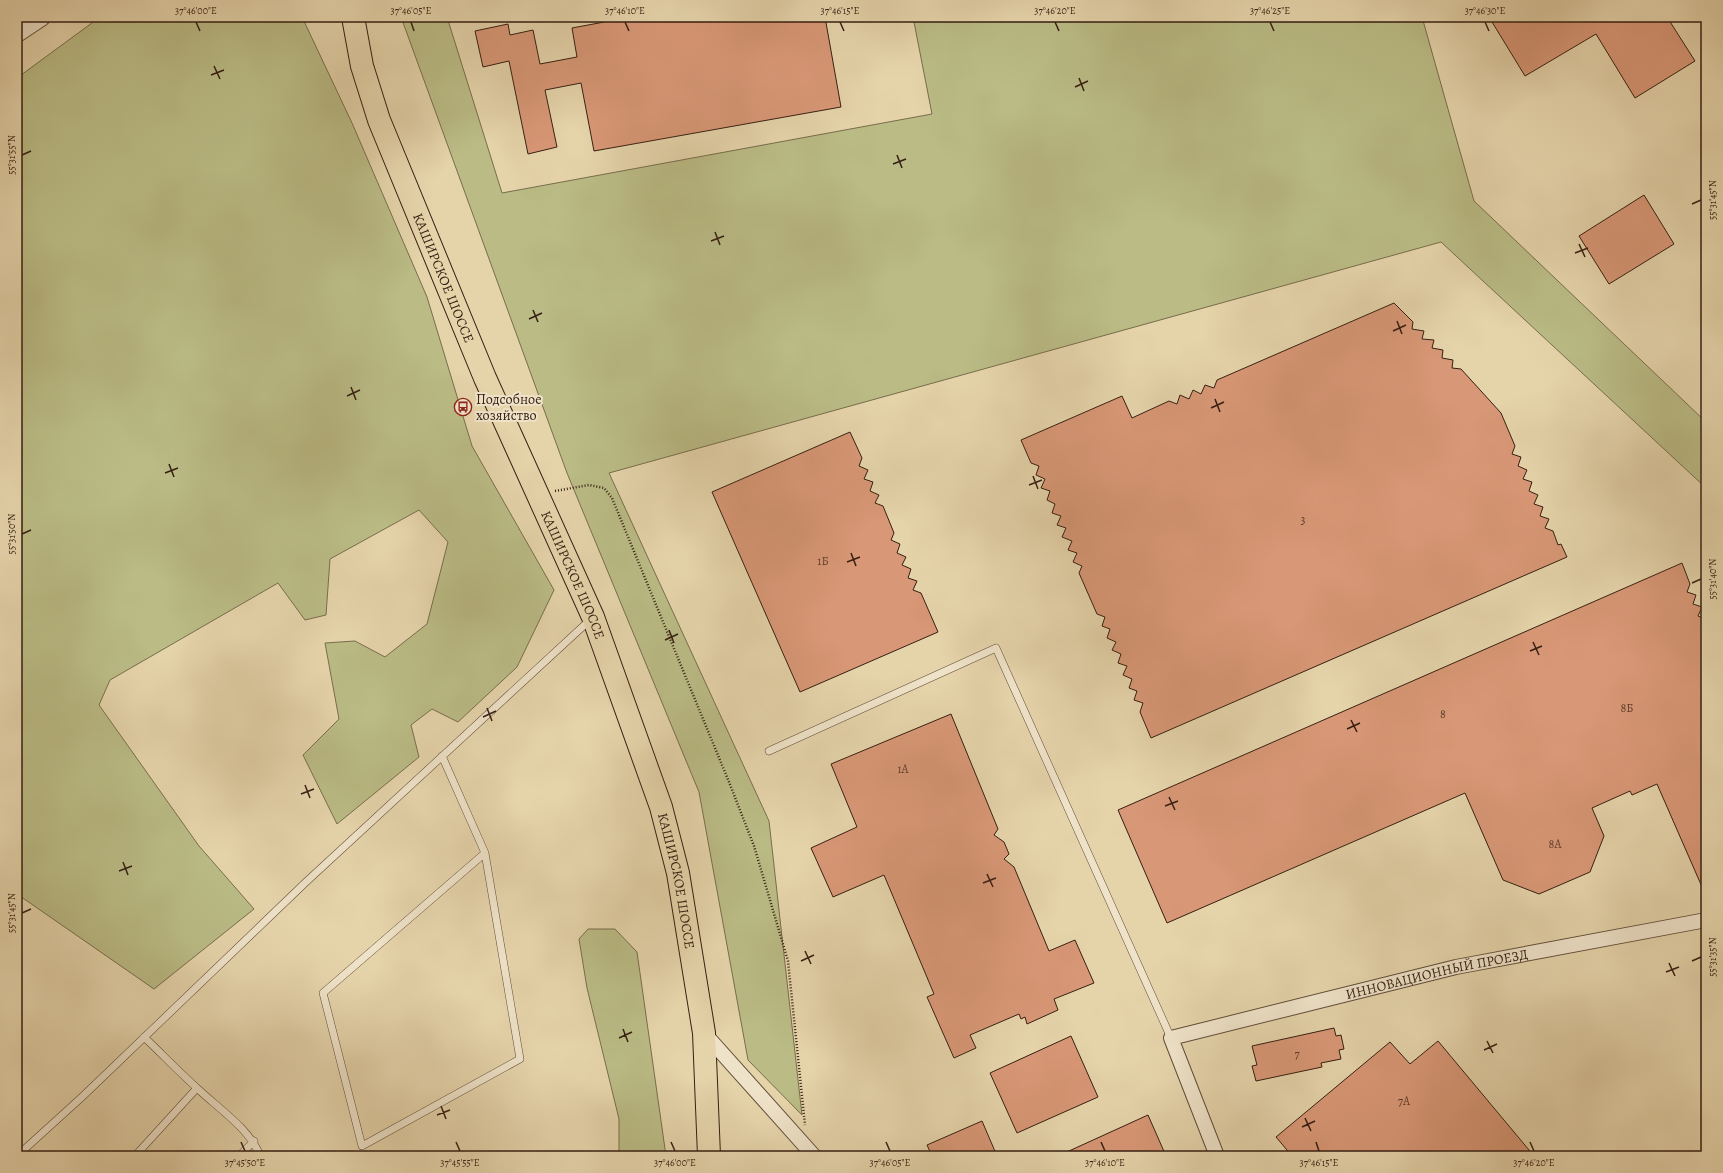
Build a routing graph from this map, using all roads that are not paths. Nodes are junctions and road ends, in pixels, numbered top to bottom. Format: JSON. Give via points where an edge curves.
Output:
{"nodes":[{"id":1,"x":41,"y":17,"type":"edge"},
{"id":2,"x":353,"y":17,"type":"edge"},
{"id":3,"x":17,"y":33,"type":"edge"},
{"id":4,"x":593,"y":617,"type":"junction"},
{"id":5,"x":769,"y":751,"type":"dead end"},
{"id":6,"x":442,"y":756,"type":"junction"},
{"id":7,"x":485,"y":853,"type":"junction"},
{"id":8,"x":1706,"y":920,"type":"edge"},
{"id":9,"x":704,"y":1033,"type":"junction"},
{"id":10,"x":144,"y":1037,"type":"junction"},
{"id":11,"x":1171,"y":1038,"type":"junction"},
{"id":12,"x":197,"y":1088,"type":"junction"},
{"id":13,"x":254,"y":1142,"type":"junction"},
{"id":14,"x":810,"y":1152,"type":"edge"},
{"id":15,"x":17,"y":1156,"type":"edge"},
{"id":16,"x":135,"y":1156,"type":"edge"},
{"id":17,"x":239,"y":1156,"type":"edge"},
{"id":18,"x":260,"y":1156,"type":"edge"},
{"id":19,"x":709,"y":1156,"type":"edge"},
{"id":20,"x":1217,"y":1156,"type":"edge"}],
"edges":[{"from":1,"to":3,"type":"street"},
{"from":2,"to":4,"type":"main road","name":"КАШИРСКОЕ ШОССЕ","via":[[362,66],[379,120],[485,378]]},
{"from":4,"to":6,"type":"lane"},
{"from":4,"to":9,"type":"main road","name":"КАШИРСКОЕ ШОССЕ","via":[[661,807],[678,873]]},
{"from":5,"to":11,"type":"lane","via":[[996,648]]},
{"from":6,"to":7,"type":"lane"},
{"from":6,"to":10,"type":"lane"},
{"from":7,"to":7,"type":"lane","via":[[520,1059],[362,1146],[323,993]]},
{"from":8,"to":11,"type":"street","name":"ИННОВАЦИОННЫЙ ПРОЕЗД","via":[[1456,968]]},
{"from":9,"to":14,"type":"street"},
{"from":9,"to":19,"type":"main road","name":"КАШИРСКОЕ ШОССЕ"},
{"from":10,"to":12,"type":"lane"},
{"from":10,"to":15,"type":"lane"},
{"from":11,"to":20,"type":"street"},
{"from":12,"to":13,"type":"lane"},
{"from":12,"to":16,"type":"lane"},
{"from":13,"to":17,"type":"lane"},
{"from":13,"to":18,"type":"lane"}]}
